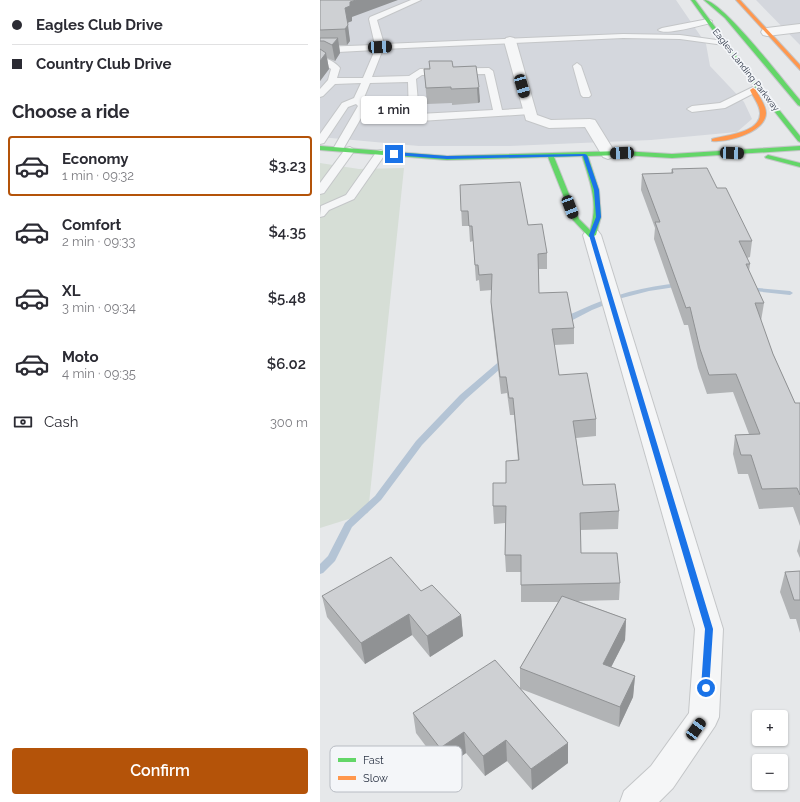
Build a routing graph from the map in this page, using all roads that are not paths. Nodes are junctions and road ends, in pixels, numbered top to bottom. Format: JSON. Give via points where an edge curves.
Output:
{"nodes":[{"id":1,"x":417,"y":0,"type":"edge"},
{"id":2,"x":693,"y":0,"type":"edge"},
{"id":3,"x":706,"y":0,"type":"edge"},
{"id":4,"x":738,"y":0,"type":"edge"},
{"id":5,"x":708,"y":21,"type":"junction"},
{"id":6,"x":800,"y":28,"type":"edge"},
{"id":7,"x":767,"y":32,"type":"junction"},
{"id":8,"x":623,"y":36,"type":"junction"},
{"id":9,"x":510,"y":41,"type":"junction"},
{"id":10,"x":724,"y":43,"type":"junction"},
{"id":11,"x":380,"y":47,"type":"junction"},
{"id":12,"x":320,"y":50,"type":"edge"},
{"id":13,"x":320,"y":61,"type":"edge"},
{"id":14,"x":577,"y":66,"type":"dead end"},
{"id":15,"x":742,"y":67,"type":"junction"},
{"id":16,"x":800,"y":68,"type":"edge"},
{"id":17,"x":411,"y":78,"type":"junction"},
{"id":18,"x":332,"y":81,"type":"junction"},
{"id":19,"x":366,"y":81,"type":"junction"},
{"id":20,"x":753,"y":90,"type":"junction"},
{"id":21,"x":320,"y":94,"type":"edge"},
{"id":22,"x":586,"y":95,"type":"dead end"},
{"id":23,"x":358,"y":100,"type":"junction"},
{"id":24,"x":800,"y":104,"type":"edge"},
{"id":25,"x":692,"y":109,"type":"dead end"},
{"id":26,"x":530,"y":112,"type":"junction"},
{"id":27,"x":498,"y":113,"type":"junction"},
{"id":28,"x":781,"y":136,"type":"dead end"},
{"id":29,"x":799,"y":136,"type":"edge"},
{"id":30,"x":759,"y":137,"type":"dead end"},
{"id":31,"x":320,"y":141,"type":"edge"},
{"id":32,"x":655,"y":145,"type":"dead end"},
{"id":33,"x":320,"y":148,"type":"edge"},
{"id":34,"x":800,"y":148,"type":"edge"},
{"id":35,"x":338,"y":150,"type":"junction"},
{"id":36,"x":350,"y":150,"type":"junction"},
{"id":37,"x":381,"y":153,"type":"junction"},
{"id":38,"x":615,"y":153,"type":"junction"},
{"id":39,"x":721,"y":153,"type":"junction"},
{"id":40,"x":585,"y":155,"type":"junction"},
{"id":41,"x":551,"y":156,"type":"junction"},
{"id":42,"x":800,"y":165,"type":"edge"},
{"id":43,"x":320,"y":191,"type":"edge"},
{"id":44,"x":322,"y":207,"type":"edge"},
{"id":45,"x":592,"y":235,"type":"junction"},
{"id":46,"x":636,"y":802,"type":"edge"}],
"edges":[{"from":1,"to":11,"type":"lane","via":[[373,19]]},
{"from":2,"to":5,"type":"main road","name":"Eagles Landing Parkway"},
{"from":3,"to":24,"type":"main road","via":[[727,16]]},
{"from":4,"to":7,"type":"main road"},
{"from":5,"to":8,"type":"lane"},
{"from":5,"to":10,"type":"main road","name":"Eagles Landing Parkway"},
{"from":6,"to":7,"type":"street"},
{"from":7,"to":16,"type":"main road"},
{"from":8,"to":9,"type":"lane"},
{"from":8,"to":10,"type":"lane","via":[[680,37]]},
{"from":9,"to":11,"type":"lane"},
{"from":9,"to":26,"type":"street"},
{"from":10,"to":15,"type":"main road","name":"Eagles Landing Parkway"},
{"from":11,"to":12,"type":"lane"},
{"from":11,"to":19,"type":"lane"},
{"from":13,"to":18,"type":"lane","via":[[326,61],[336,68]]},
{"from":14,"to":22,"type":"lane"},
{"from":15,"to":20,"type":"main road"},
{"from":15,"to":29,"type":"main road","name":"Eagles Landing Parkway"},
{"from":17,"to":19,"type":"lane"},
{"from":17,"to":27,"type":"lane","via":[[420,72],[489,71]]},
{"from":17,"to":27,"type":"lane","via":[[414,116],[420,118]]},
{"from":18,"to":19,"type":"lane"},
{"from":18,"to":21,"type":"lane"},
{"from":19,"to":23,"type":"lane"},
{"from":20,"to":25,"type":"lane","via":[[722,106]]},
{"from":20,"to":30,"type":"main road","via":[[763,112],[759,125],[745,133],[711,140]]},
{"from":23,"to":31,"type":"lane","via":[[345,105]]},
{"from":23,"to":35,"type":"lane","via":[[363,106]]},
{"from":26,"to":27,"type":"lane"},
{"from":26,"to":38,"type":"street","via":[[531,117],[549,124],[590,123]]},
{"from":28,"to":29,"type":"main road"},
{"from":32,"to":38,"type":"main road"},
{"from":33,"to":35,"type":"main road"},
{"from":34,"to":39,"type":"main road"},
{"from":35,"to":36,"type":"main road"},
{"from":36,"to":37,"type":"main road"},
{"from":36,"to":43,"type":"lane"},
{"from":37,"to":41,"type":"main road","via":[[447,158]]},
{"from":37,"to":44,"type":"lane","via":[[350,197]]},
{"from":38,"to":39,"type":"main road","via":[[672,156]]},
{"from":38,"to":40,"type":"main road"},
{"from":39,"to":42,"type":"main road","via":[[780,158]]},
{"from":40,"to":41,"type":"main road"},
{"from":40,"to":45,"type":"main road","via":[[596,190],[598,217]]},
{"from":41,"to":45,"type":"main road","via":[[576,220]]},
{"from":45,"to":46,"type":"street","via":[[709,629],[704,717],[662,777]]}]}
